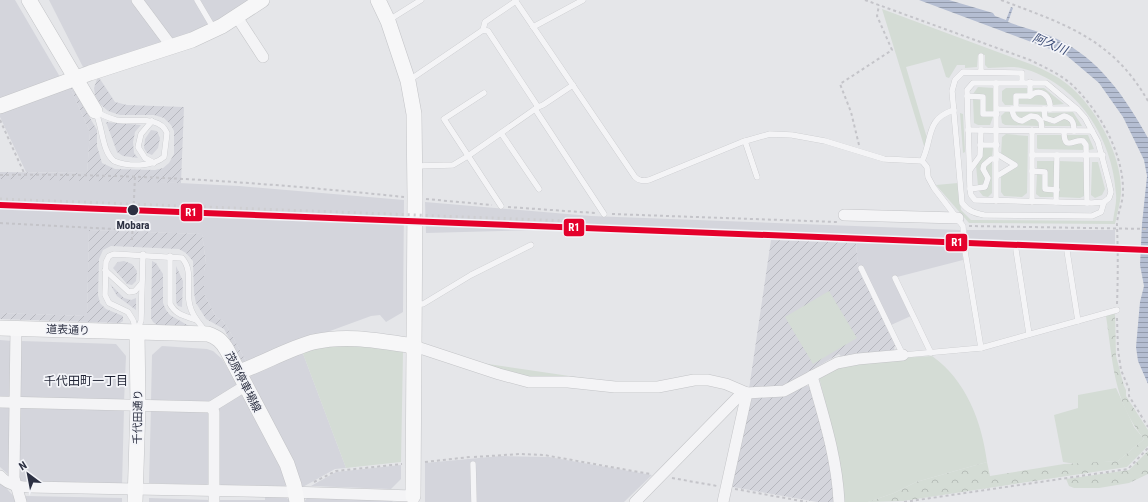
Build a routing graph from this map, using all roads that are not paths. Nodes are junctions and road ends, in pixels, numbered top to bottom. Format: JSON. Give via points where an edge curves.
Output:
{"nodes":[{"id":1,"x":29,"y":0,"type":"edge"},
{"id":2,"x":137,"y":0,"type":"edge"},
{"id":3,"x":197,"y":0,"type":"edge"},
{"id":4,"x":262,"y":0,"type":"edge"},
{"id":5,"x":378,"y":0,"type":"edge"},
{"id":6,"x":421,"y":0,"type":"edge"},
{"id":7,"x":582,"y":0,"type":"edge"},
{"id":8,"x":515,"y":1,"type":"edge"},
{"id":9,"x":237,"y":16,"type":"junction"},
{"id":10,"x":388,"y":21,"type":"junction"},
{"id":11,"x":533,"y":28,"type":"junction"},
{"id":12,"x":215,"y":30,"type":"junction"},
{"id":13,"x":483,"y":30,"type":"junction"},
{"id":14,"x":172,"y":47,"type":"junction"},
{"id":15,"x":981,"y":56,"type":"dead end"},
{"id":16,"x":263,"y":57,"type":"dead end"},
{"id":17,"x":981,"y":71,"type":"junction"},
{"id":18,"x":75,"y":78,"type":"junction"},
{"id":19,"x":408,"y":81,"type":"junction"},
{"id":20,"x":996,"y":82,"type":"junction"},
{"id":21,"x":1022,"y":82,"type":"junction"},
{"id":22,"x":1030,"y":82,"type":"junction"},
{"id":23,"x":573,"y":85,"type":"junction"},
{"id":24,"x":484,"y":93,"type":"dead end"},
{"id":25,"x":967,"y":96,"type":"junction"},
{"id":26,"x":1030,"y":96,"type":"junction"},
{"id":27,"x":0,"y":106,"type":"edge"},
{"id":28,"x":536,"y":108,"type":"junction"},
{"id":29,"x":1014,"y":108,"type":"junction"},
{"id":30,"x":1077,"y":108,"type":"junction"},
{"id":31,"x":1047,"y":109,"type":"junction"},
{"id":32,"x":954,"y":110,"type":"junction"},
{"id":33,"x":95,"y":111,"type":"junction"},
{"id":34,"x":997,"y":111,"type":"junction"},
{"id":35,"x":152,"y":121,"type":"junction"},
{"id":36,"x":968,"y":130,"type":"junction"},
{"id":37,"x":981,"y":130,"type":"junction"},
{"id":38,"x":997,"y":130,"type":"junction"},
{"id":39,"x":1032,"y":130,"type":"junction"},
{"id":40,"x":1042,"y":130,"type":"junction"},
{"id":41,"x":1064,"y":131,"type":"junction"},
{"id":42,"x":1074,"y":131,"type":"junction"},
{"id":43,"x":1092,"y":131,"type":"junction"},
{"id":44,"x":501,"y":133,"type":"junction"},
{"id":45,"x":746,"y":141,"type":"junction"},
{"id":46,"x":980,"y":145,"type":"junction"},
{"id":47,"x":997,"y":145,"type":"junction"},
{"id":48,"x":1032,"y":155,"type":"junction"},
{"id":49,"x":1057,"y":155,"type":"junction"},
{"id":50,"x":1087,"y":155,"type":"junction"},
{"id":51,"x":1103,"y":155,"type":"junction"},
{"id":52,"x":468,"y":156,"type":"junction"},
{"id":53,"x":996,"y":157,"type":"junction"},
{"id":54,"x":922,"y":161,"type":"junction"},
{"id":55,"x":154,"y":163,"type":"junction"},
{"id":56,"x":415,"y":166,"type":"junction"},
{"id":57,"x":970,"y":170,"type":"junction"},
{"id":58,"x":1032,"y":172,"type":"junction"},
{"id":59,"x":997,"y":176,"type":"junction"},
{"id":60,"x":757,"y":177,"type":"dead end"},
{"id":61,"x":539,"y":189,"type":"dead end"},
{"id":62,"x":970,"y":189,"type":"junction"},
{"id":63,"x":1057,"y":190,"type":"junction"},
{"id":64,"x":996,"y":201,"type":"junction"},
{"id":65,"x":1032,"y":202,"type":"junction"},
{"id":66,"x":1056,"y":202,"type":"junction"},
{"id":67,"x":1104,"y":202,"type":"junction"},
{"id":68,"x":1087,"y":203,"type":"junction"},
{"id":69,"x":501,"y":206,"type":"road end"},
{"id":70,"x":604,"y":214,"type":"road end"},
{"id":71,"x":844,"y":219,"type":"road end"},
{"id":72,"x":960,"y":222,"type":"junction"},
{"id":73,"x":531,"y":245,"type":"dead end"},
{"id":74,"x":1016,"y":250,"type":"dead end"},
{"id":75,"x":1067,"y":251,"type":"dead end"},
{"id":76,"x":143,"y":254,"type":"junction"},
{"id":77,"x":170,"y":256,"type":"junction"},
{"id":78,"x":861,"y":268,"type":"dead end"},
{"id":79,"x":105,"y":270,"type":"junction"},
{"id":80,"x":895,"y":278,"type":"dead end"},
{"id":81,"x":142,"y":282,"type":"junction"},
{"id":82,"x":414,"y":304,"type":"junction"},
{"id":83,"x":1117,"y":310,"type":"road end"},
{"id":84,"x":196,"y":320,"type":"junction"},
{"id":85,"x":1078,"y":321,"type":"junction"},
{"id":86,"x":0,"y":328,"type":"edge"},
{"id":87,"x":16,"y":328,"type":"junction"},
{"id":88,"x":137,"y":333,"type":"junction"},
{"id":89,"x":208,"y":334,"type":"junction"},
{"id":90,"x":1029,"y":334,"type":"junction"},
{"id":91,"x":414,"y":346,"type":"junction"},
{"id":92,"x":981,"y":348,"type":"junction"},
{"id":93,"x":931,"y":353,"type":"junction"},
{"id":94,"x":903,"y":355,"type":"junction"},
{"id":95,"x":812,"y":376,"type":"junction"},
{"id":96,"x":242,"y":379,"type":"junction"},
{"id":97,"x":747,"y":393,"type":"junction"},
{"id":98,"x":0,"y":402,"type":"edge"},
{"id":99,"x":15,"y":402,"type":"junction"},
{"id":100,"x":138,"y":405,"type":"junction"},
{"id":101,"x":211,"y":407,"type":"junction"},
{"id":102,"x":474,"y":464,"type":"dead end"},
{"id":103,"x":0,"y":476,"type":"edge"},
{"id":104,"x":17,"y":487,"type":"junction"},
{"id":105,"x":136,"y":496,"type":"edge"},
{"id":106,"x":214,"y":496,"type":"edge"},
{"id":107,"x":296,"y":497,"type":"edge"},
{"id":108,"x":413,"y":499,"type":"edge"},
{"id":109,"x":21,"y":502,"type":"edge"},
{"id":110,"x":474,"y":502,"type":"edge"},
{"id":111,"x":635,"y":502,"type":"edge"},
{"id":112,"x":723,"y":502,"type":"edge"},
{"id":113,"x":839,"y":502,"type":"edge"}],
"edges":[{"from":1,"to":18,"type":"street"},
{"from":2,"to":14,"type":"street"},
{"from":3,"to":12,"type":"lane"},
{"from":4,"to":9,"type":"street"},
{"from":5,"to":10,"type":"street"},
{"from":6,"to":10,"type":"lane"},
{"from":7,"to":11,"type":"lane"},
{"from":8,"to":11,"type":"lane"},
{"from":8,"to":13,"type":"lane","via":[[485,22]]},
{"from":9,"to":12,"type":"street"},
{"from":9,"to":16,"type":"street"},
{"from":10,"to":19,"type":"street"},
{"from":11,"to":23,"type":"lane"},
{"from":12,"to":14,"type":"street"},
{"from":13,"to":19,"type":"lane"},
{"from":13,"to":28,"type":"lane","via":[[488,31]]},
{"from":14,"to":18,"type":"street"},
{"from":15,"to":17,"type":"lane"},
{"from":17,"to":21,"type":"lane","via":[[1022,73]]},
{"from":17,"to":32,"type":"lane","via":[[963,72],[957,77],[952,91]]},
{"from":18,"to":27,"type":"street"},
{"from":18,"to":33,"type":"street"},
{"from":19,"to":56,"type":"street","via":[[414,114]]},
{"from":20,"to":21,"type":"lane"},
{"from":20,"to":25,"type":"lane","via":[[973,83],[967,90]]},
{"from":20,"to":34,"type":"lane"},
{"from":21,"to":22,"type":"lane"},
{"from":22,"to":26,"type":"lane"},
{"from":22,"to":30,"type":"lane","via":[[1046,83]]},
{"from":23,"to":28,"type":"lane"},
{"from":23,"to":45,"type":"lane","via":[[638,180],[649,180]]},
{"from":24,"to":52,"type":"lane","via":[[444,120]]},
{"from":25,"to":34,"type":"lane","via":[[983,97],[982,114]]},
{"from":25,"to":36,"type":"lane"},
{"from":26,"to":29,"type":"lane","via":[[1016,96]]},
{"from":26,"to":31,"type":"lane","via":[[1038,92],[1044,93],[1049,98]]},
{"from":28,"to":44,"type":"lane"},
{"from":28,"to":70,"type":"lane"},
{"from":29,"to":31,"type":"lane"},
{"from":29,"to":34,"type":"lane"},
{"from":29,"to":40,"type":"lane","via":[[1014,117],[1017,121],[1022,122],[1031,116],[1037,116],[1041,121]]},
{"from":30,"to":31,"type":"lane"},
{"from":30,"to":43,"type":"lane"},
{"from":31,"to":42,"type":"lane","via":[[1046,118],[1054,121],[1064,116],[1070,118]]},
{"from":32,"to":54,"type":"lane","via":[[945,113],[933,123],[928,150]]},
{"from":32,"to":67,"type":"lane","via":[[962,203],[967,210],[984,215],[1092,216],[1101,212]]},
{"from":33,"to":35,"type":"lane","via":[[117,120]]},
{"from":33,"to":55,"type":"lane","via":[[107,153],[114,161]]},
{"from":34,"to":38,"type":"lane"},
{"from":35,"to":55,"type":"lane","via":[[141,134],[138,147],[145,158]]},
{"from":35,"to":55,"type":"lane","via":[[161,124],[167,133],[164,157]]},
{"from":36,"to":37,"type":"lane"},
{"from":36,"to":57,"type":"lane"},
{"from":37,"to":38,"type":"lane"},
{"from":37,"to":46,"type":"lane"},
{"from":38,"to":39,"type":"lane"},
{"from":38,"to":47,"type":"lane"},
{"from":39,"to":40,"type":"lane"},
{"from":39,"to":48,"type":"lane"},
{"from":40,"to":41,"type":"lane"},
{"from":41,"to":42,"type":"lane"},
{"from":41,"to":50,"type":"lane","via":[[1068,143],[1083,141]]},
{"from":42,"to":43,"type":"lane"},
{"from":43,"to":51,"type":"lane"},
{"from":44,"to":52,"type":"lane"},
{"from":44,"to":61,"type":"lane"},
{"from":45,"to":54,"type":"lane","via":[[770,134],[792,134],[884,159]]},
{"from":45,"to":60,"type":"lane"},
{"from":46,"to":47,"type":"lane"},
{"from":46,"to":57,"type":"lane","via":[[980,156]]},
{"from":47,"to":53,"type":"lane"},
{"from":48,"to":49,"type":"lane"},
{"from":48,"to":58,"type":"lane"},
{"from":49,"to":50,"type":"lane"},
{"from":49,"to":63,"type":"lane"},
{"from":50,"to":51,"type":"lane"},
{"from":50,"to":68,"type":"lane"},
{"from":51,"to":67,"type":"lane","via":[[1111,192]]},
{"from":52,"to":56,"type":"lane","via":[[452,164]]},
{"from":52,"to":69,"type":"lane"},
{"from":53,"to":59,"type":"lane"},
{"from":53,"to":59,"type":"lane","via":[[1015,165]]},
{"from":53,"to":62,"type":"lane","via":[[984,165],[983,169],[988,178],[985,187]]},
{"from":54,"to":72,"type":"lane","via":[[927,167],[928,177],[934,188]]},
{"from":56,"to":82,"type":"street"},
{"from":57,"to":62,"type":"lane"},
{"from":58,"to":63,"type":"lane","via":[[1045,172],[1045,189]]},
{"from":58,"to":65,"type":"lane"},
{"from":59,"to":64,"type":"lane"},
{"from":62,"to":64,"type":"lane","via":[[974,200]]},
{"from":63,"to":66,"type":"lane"},
{"from":64,"to":65,"type":"lane"},
{"from":65,"to":66,"type":"lane"},
{"from":66,"to":68,"type":"lane"},
{"from":67,"to":68,"type":"lane"},
{"from":71,"to":72,"type":"street"},
{"from":72,"to":92,"type":"lane"},
{"from":73,"to":82,"type":"lane","via":[[471,275],[423,304]]},
{"from":74,"to":90,"type":"lane"},
{"from":75,"to":85,"type":"lane"},
{"from":76,"to":77,"type":"lane"},
{"from":76,"to":79,"type":"lane","via":[[109,256]]},
{"from":76,"to":81,"type":"lane"},
{"from":77,"to":84,"type":"lane","via":[[182,258],[188,266],[190,306]]},
{"from":77,"to":84,"type":"lane","via":[[170,304],[173,311]]},
{"from":78,"to":94,"type":"lane"},
{"from":79,"to":81,"type":"lane","via":[[129,292],[136,291]]},
{"from":79,"to":88,"type":"lane","via":[[105,295],[109,303],[128,312]]},
{"from":80,"to":93,"type":"lane"},
{"from":81,"to":88,"type":"lane","via":[[141,321]]},
{"from":82,"to":91,"type":"street"},
{"from":83,"to":85,"type":"lane"},
{"from":84,"to":89,"type":"lane"},
{"from":85,"to":90,"type":"lane"},
{"from":86,"to":87,"type":"street","name":"道表通り"},
{"from":87,"to":88,"type":"street","name":"道表通り"},
{"from":87,"to":99,"type":"street"},
{"from":88,"to":89,"type":"street"},
{"from":88,"to":100,"type":"street","name":"千代田通り"},
{"from":89,"to":96,"type":"street","name":"茂原停車場線","via":[[222,341]]},
{"from":90,"to":92,"type":"lane"},
{"from":91,"to":96,"type":"street","via":[[371,339],[328,339],[299,347]]},
{"from":91,"to":97,"type":"street","via":[[529,382],[651,387],[708,380]]},
{"from":91,"to":108,"type":"street"},
{"from":92,"to":93,"type":"lane"},
{"from":93,"to":94,"type":"lane"},
{"from":94,"to":95,"type":"street","via":[[837,363]]},
{"from":95,"to":97,"type":"street","via":[[784,391]]},
{"from":95,"to":113,"type":"street","via":[[838,473]]},
{"from":96,"to":101,"type":"street"},
{"from":96,"to":107,"type":"street","name":"茂原停車場線","via":[[287,464]]},
{"from":97,"to":111,"type":"street","via":[[738,397]]},
{"from":97,"to":112,"type":"street"},
{"from":98,"to":99,"type":"street"},
{"from":99,"to":100,"type":"street"},
{"from":99,"to":104,"type":"street","via":[[14,478]]},
{"from":100,"to":101,"type":"street"},
{"from":100,"to":105,"type":"street","name":"千代田通り"},
{"from":101,"to":106,"type":"street","via":[[214,412]]},
{"from":102,"to":110,"type":"lane"},
{"from":103,"to":104,"type":"street","via":[[5,482]]},
{"from":104,"to":105,"type":"street"},
{"from":104,"to":109,"type":"street"},
{"from":105,"to":106,"type":"street"},
{"from":106,"to":107,"type":"street"},
{"from":107,"to":108,"type":"street"}]}
